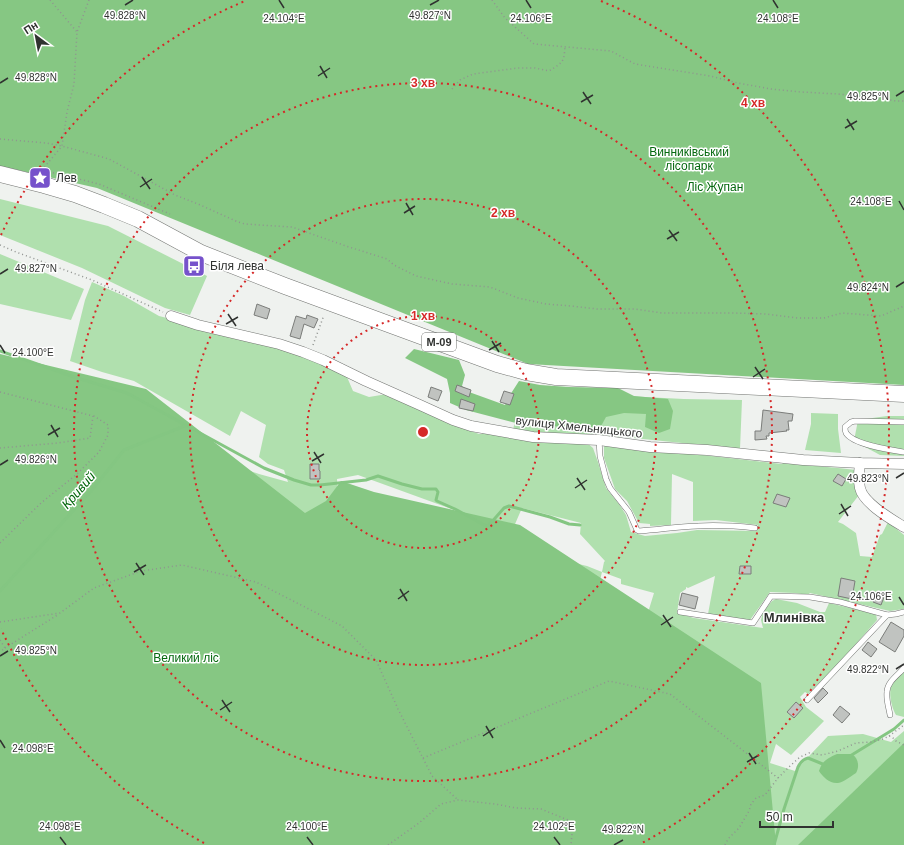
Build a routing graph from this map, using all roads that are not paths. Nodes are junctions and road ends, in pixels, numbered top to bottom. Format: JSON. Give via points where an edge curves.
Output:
{"nodes":[{"id":1,"x":0,"y":174,"type":"edge"},
{"id":2,"x":171,"y":316,"type":"road end"},
{"id":3,"x":904,"y":394,"type":"edge"},
{"id":4,"x":904,"y":422,"type":"edge"},
{"id":5,"x":599,"y":440,"type":"junction"},
{"id":6,"x":904,"y":452,"type":"edge"},
{"id":7,"x":860,"y":463,"type":"junction"},
{"id":8,"x":904,"y":464,"type":"edge"},
{"id":9,"x":904,"y":527,"type":"edge"},
{"id":10,"x":755,"y":528,"type":"dead end"},
{"id":11,"x":680,"y":612,"type":"dead end"},
{"id":12,"x":904,"y":612,"type":"edge"},
{"id":13,"x":888,"y":615,"type":"junction"},
{"id":14,"x":904,"y":668,"type":"edge"},
{"id":15,"x":807,"y":700,"type":"dead end"},
{"id":16,"x":890,"y":715,"type":"dead end"}],
"edges":[{"from":1,"to":3,"type":"main road","number":"М-09","via":[[75,194],[138,219],[201,252],[271,280],[497,364],[526,372],[556,376]]},
{"from":2,"to":5,"type":"street","name":"вулиця Хмельницького","via":[[310,354],[471,426],[532,437]]},
{"from":4,"to":6,"type":"lane","via":[[855,421],[847,425],[845,430],[849,436],[862,444]]},
{"from":5,"to":7,"type":"street","name":"вулиця Хмельницького","via":[[650,447]]},
{"from":5,"to":10,"type":"lane","via":[[606,479],[629,512],[637,530],[718,525]]},
{"from":7,"to":8,"type":"street","name":"вулиця Хмельницького"},
{"from":7,"to":9,"type":"street","via":[[858,480],[864,498]]},
{"from":11,"to":13,"type":"lane","via":[[753,623],[771,596],[840,602]]},
{"from":12,"to":13,"type":"lane"},
{"from":13,"to":15,"type":"lane"},
{"from":14,"to":16,"type":"lane","via":[[888,687]]}]}
